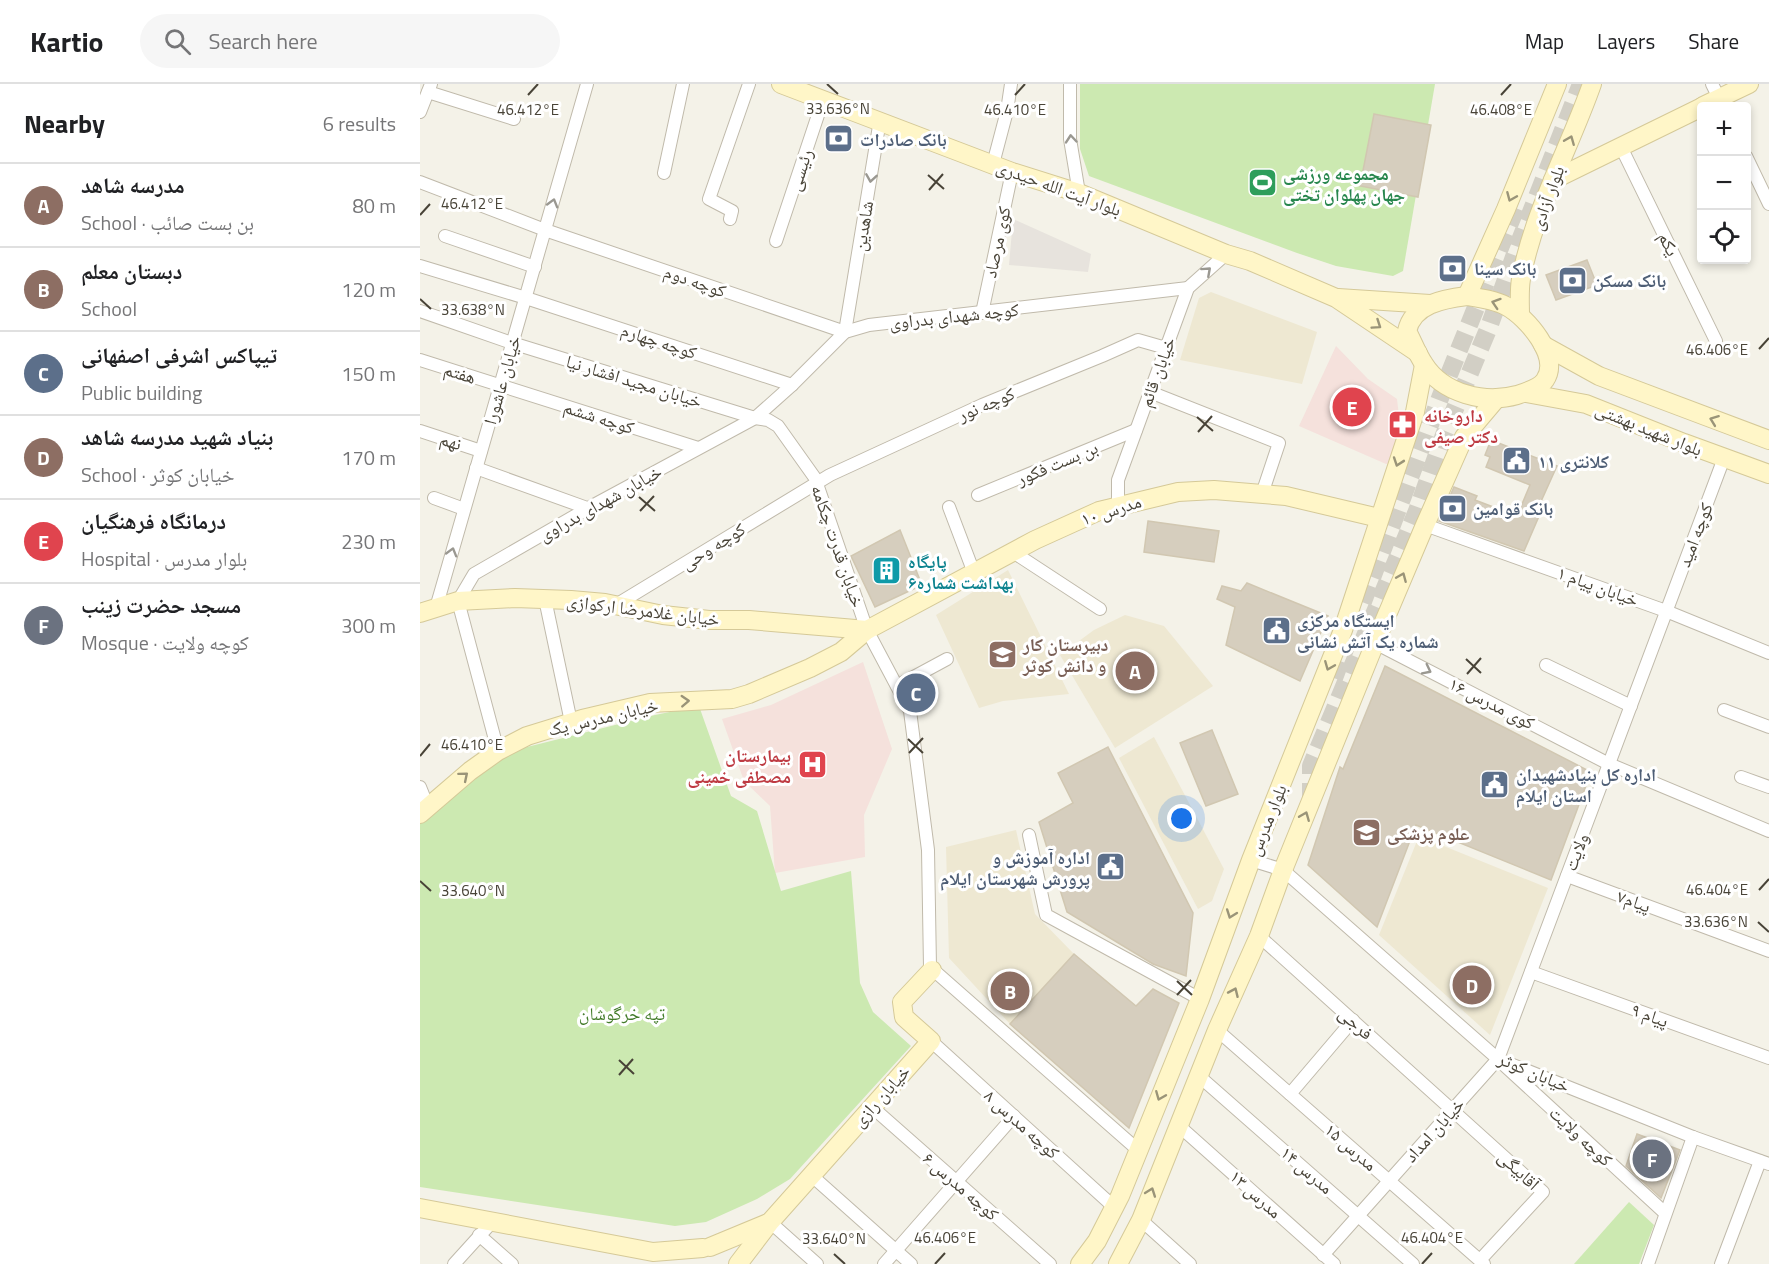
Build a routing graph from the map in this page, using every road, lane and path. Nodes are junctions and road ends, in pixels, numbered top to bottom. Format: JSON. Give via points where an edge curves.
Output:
{"nodes":[{"id":1,"x":587,"y":84,"type":"edge"},
{"id":2,"x":683,"y":84,"type":"edge"},
{"id":3,"x":748,"y":84,"type":"edge"},
{"id":4,"x":1011,"y":84,"type":"edge"},
{"id":5,"x":1070,"y":84,"type":"edge"},
{"id":6,"x":1557,"y":84,"type":"edge"},
{"id":7,"x":1592,"y":84,"type":"edge"},
{"id":8,"x":1749,"y":84,"type":"edge"},
{"id":9,"x":784,"y":85,"type":"edge"},
{"id":10,"x":429,"y":88,"type":"edge"},
{"id":11,"x":1718,"y":96,"type":"edge"},
{"id":12,"x":823,"y":100,"type":"junction"},
{"id":13,"x":1697,"y":109,"type":"edge"},
{"id":14,"x":420,"y":112,"type":"edge"},
{"id":15,"x":513,"y":119,"type":"dead end"},
{"id":16,"x":880,"y":120,"type":"junction"},
{"id":17,"x":1621,"y":147,"type":"junction"},
{"id":18,"x":993,"y":164,"type":"junction"},
{"id":19,"x":1751,"y":166,"type":"edge"},
{"id":20,"x":1012,"y":172,"type":"junction"},
{"id":21,"x":664,"y":173,"type":"dead end"},
{"id":22,"x":1553,"y":180,"type":"junction"},
{"id":23,"x":420,"y":182,"type":"edge"},
{"id":24,"x":1079,"y":194,"type":"junction"},
{"id":25,"x":1769,"y":204,"type":"edge"},
{"id":26,"x":730,"y":219,"type":"dead end"},
{"id":27,"x":545,"y":230,"type":"junction"},
{"id":28,"x":445,"y":236,"type":"dead end"},
{"id":29,"x":776,"y":241,"type":"dead end"},
{"id":30,"x":1226,"y":254,"type":"junction"},
{"id":31,"x":420,"y":266,"type":"edge"},
{"id":32,"x":534,"y":267,"type":"junction"},
{"id":33,"x":1188,"y":288,"type":"junction"},
{"id":34,"x":1467,"y":296,"type":"junction"},
{"id":35,"x":526,"y":297,"type":"junction"},
{"id":36,"x":1336,"y":297,"type":"junction"},
{"id":37,"x":1430,"y":304,"type":"junction"},
{"id":38,"x":420,"y":311,"type":"edge"},
{"id":39,"x":982,"y":313,"type":"junction"},
{"id":40,"x":1520,"y":315,"type":"junction"},
{"id":41,"x":845,"y":332,"type":"junction"},
{"id":42,"x":1716,"y":341,"type":"dead end"},
{"id":43,"x":512,"y":343,"type":"junction"},
{"id":44,"x":1543,"y":345,"type":"junction"},
{"id":45,"x":1166,"y":348,"type":"junction"},
{"id":46,"x":1421,"y":359,"type":"junction"},
{"id":47,"x":420,"y":360,"type":"edge"},
{"id":48,"x":1599,"y":376,"type":"junction"},
{"id":49,"x":500,"y":385,"type":"junction"},
{"id":50,"x":792,"y":385,"type":"junction"},
{"id":51,"x":1150,"y":392,"type":"junction"},
{"id":52,"x":1526,"y":393,"type":"junction"},
{"id":53,"x":1497,"y":398,"type":"junction"},
{"id":54,"x":1586,"y":404,"type":"junction"},
{"id":55,"x":755,"y":418,"type":"junction"},
{"id":56,"x":1136,"y":430,"type":"junction"},
{"id":57,"x":420,"y":431,"type":"edge"},
{"id":58,"x":1769,"y":440,"type":"edge"},
{"id":59,"x":698,"y":448,"type":"junction"},
{"id":60,"x":481,"y":451,"type":"junction"},
{"id":61,"x":1724,"y":458,"type":"junction"},
{"id":62,"x":476,"y":468,"type":"junction"},
{"id":63,"x":1769,"y":474,"type":"edge"},
{"id":64,"x":813,"y":484,"type":"junction"},
{"id":65,"x":1262,"y":494,"type":"junction"},
{"id":66,"x":978,"y":495,"type":"dead end"},
{"id":67,"x":434,"y":498,"type":"dead end"},
{"id":68,"x":1118,"y":506,"type":"junction"},
{"id":69,"x":949,"y":507,"type":"dead end"},
{"id":70,"x":587,"y":508,"type":"junction"},
{"id":71,"x":464,"y":509,"type":"junction"},
{"id":72,"x":1379,"y":518,"type":"junction"},
{"id":73,"x":1425,"y":525,"type":"junction"},
{"id":74,"x":1013,"y":552,"type":"junction"},
{"id":75,"x":974,"y":573,"type":"junction"},
{"id":76,"x":545,"y":599,"type":"junction"},
{"id":77,"x":458,"y":601,"type":"junction"},
{"id":78,"x":616,"y":605,"type":"junction"},
{"id":79,"x":1100,"y":609,"type":"dead end"},
{"id":80,"x":428,"y":610,"type":"edge"},
{"id":81,"x":1666,"y":611,"type":"junction"},
{"id":82,"x":867,"y":630,"type":"junction"},
{"id":83,"x":1375,"y":643,"type":"junction"},
{"id":84,"x":1769,"y":653,"type":"edge"},
{"id":85,"x":947,"y":659,"type":"dead end"},
{"id":86,"x":1546,"y":665,"type":"dead end"},
{"id":87,"x":897,"y":686,"type":"junction"},
{"id":88,"x":1631,"y":706,"type":"junction"},
{"id":89,"x":1724,"y":710,"type":"dead end"},
{"id":90,"x":572,"y":722,"type":"junction"},
{"id":91,"x":1769,"y":727,"type":"edge"},
{"id":92,"x":498,"y":750,"type":"junction"},
{"id":93,"x":1609,"y":764,"type":"junction"},
{"id":94,"x":1741,"y":777,"type":"dead end"},
{"id":95,"x":420,"y":787,"type":"edge"},
{"id":96,"x":1769,"y":787,"type":"edge"},
{"id":97,"x":424,"y":811,"type":"edge"},
{"id":98,"x":1769,"y":831,"type":"edge"},
{"id":99,"x":1029,"y":835,"type":"dead end"},
{"id":100,"x":1251,"y":860,"type":"junction"},
{"id":101,"x":1283,"y":870,"type":"junction"},
{"id":102,"x":1567,"y":876,"type":"junction"},
{"id":103,"x":1259,"y":936,"type":"junction"},
{"id":104,"x":1769,"y":951,"type":"edge"},
{"id":105,"x":932,"y":970,"type":"junction"},
{"id":106,"x":1530,"y":972,"type":"junction"},
{"id":107,"x":1200,"y":999,"type":"junction"},
{"id":108,"x":1353,"y":1020,"type":"junction"},
{"id":109,"x":1217,"y":1030,"type":"junction"},
{"id":110,"x":931,"y":1041,"type":"junction"},
{"id":111,"x":1769,"y":1058,"type":"edge"},
{"id":112,"x":1498,"y":1059,"type":"junction"},
{"id":113,"x":1200,"y":1077,"type":"junction"},
{"id":114,"x":1290,"y":1094,"type":"junction"},
{"id":115,"x":872,"y":1107,"type":"junction"},
{"id":116,"x":1453,"y":1109,"type":"junction"},
{"id":117,"x":1014,"y":1116,"type":"junction"},
{"id":118,"x":1178,"y":1125,"type":"junction"},
{"id":119,"x":1693,"y":1137,"type":"junction"},
{"id":120,"x":1138,"y":1150,"type":"junction"},
{"id":121,"x":1764,"y":1162,"type":"edge"},
{"id":122,"x":811,"y":1175,"type":"junction"},
{"id":123,"x":1389,"y":1181,"type":"junction"},
{"id":124,"x":957,"y":1182,"type":"junction"},
{"id":125,"x":1114,"y":1207,"type":"junction"},
{"id":126,"x":420,"y":1208,"type":"edge"},
{"id":127,"x":1665,"y":1213,"type":"junction"},
{"id":128,"x":1359,"y":1215,"type":"junction"},
{"id":129,"x":1141,"y":1220,"type":"junction"},
{"id":130,"x":493,"y":1221,"type":"junction"},
{"id":131,"x":770,"y":1222,"type":"junction"},
{"id":132,"x":479,"y":1235,"type":"junction"},
{"id":133,"x":706,"y":1247,"type":"junction"},
{"id":134,"x":896,"y":1250,"type":"junction"},
{"id":135,"x":1323,"y":1255,"type":"junction"},
{"id":136,"x":660,"y":1258,"type":"edge"},
{"id":137,"x":1482,"y":1262,"type":"edge"},
{"id":138,"x":454,"y":1264,"type":"edge"},
{"id":139,"x":512,"y":1264,"type":"edge"},
{"id":140,"x":684,"y":1264,"type":"edge"},
{"id":141,"x":730,"y":1264,"type":"edge"},
{"id":142,"x":738,"y":1264,"type":"edge"},
{"id":143,"x":817,"y":1264,"type":"edge"},
{"id":144,"x":884,"y":1264,"type":"edge"},
{"id":145,"x":912,"y":1264,"type":"edge"},
{"id":146,"x":1050,"y":1264,"type":"edge"},
{"id":147,"x":1080,"y":1264,"type":"edge"},
{"id":148,"x":1118,"y":1264,"type":"edge"},
{"id":149,"x":1190,"y":1264,"type":"edge"},
{"id":150,"x":1334,"y":1264,"type":"edge"},
{"id":151,"x":1413,"y":1264,"type":"edge"},
{"id":152,"x":1648,"y":1264,"type":"edge"},
{"id":153,"x":1721,"y":1264,"type":"edge"}],
"edges":[{"from":27,"to":1,"type":"street","name":"خیابان عاشورا","one_way":true},
{"from":2,"to":21,"type":"street"},
{"from":3,"to":26,"type":"street","via":[[709,199],[732,211]]},
{"from":4,"to":18,"type":"street"},
{"from":24,"to":5,"type":"street","one_way":true,"via":[[1070,139]]},
{"from":6,"to":34,"type":"main road","name":"بلوار آزادی","one_way":true},
{"from":22,"to":7,"type":"main road","name":"بلوار آزادی","one_way":true},
{"from":8,"to":11,"type":"main road"},
{"from":9,"to":12,"type":"main road","name":"بلوار آیت الله حیدری"},
{"from":10,"to":14,"type":"street"},
{"from":10,"to":15,"type":"street"},
{"from":12,"to":16,"type":"main road","name":"بلوار آیت الله حیدری"},
{"from":12,"to":29,"type":"street","name":"رئیسی"},
{"from":13,"to":17,"type":"main road"},
{"from":16,"to":18,"type":"main road","name":"بلوار آیت الله حیدری"},
{"from":16,"to":41,"type":"street","name":"شاهدین","one_way":true},
{"from":17,"to":22,"type":"main road"},
{"from":17,"to":42,"type":"street","name":"یکم"},
{"from":18,"to":20,"type":"main road","name":"بلوار آیت الله حیدری"},
{"from":19,"to":25,"type":"street"},
{"from":20,"to":24,"type":"main road","name":"بلوار آیت الله حیدری"},
{"from":20,"to":39,"type":"street","name":"کوی مرصاد"},
{"from":22,"to":40,"type":"main road","name":"بلوار آزادی","via":[[1520,281]]},
{"from":23,"to":27,"type":"street","name":"کوچه دوم"},
{"from":24,"to":30,"type":"main road","name":"بلوار آیت الله حیدری"},
{"from":27,"to":32,"type":"street","name":"خیابان عاشورا"},
{"from":27,"to":41,"type":"street","name":"کوچه دوم"},
{"from":28,"to":32,"type":"street"},
{"from":33,"to":30,"type":"street","name":"خیابان قائم","one_way":true},
{"from":30,"to":36,"type":"main road","name":"بلوار آیت الله حیدری"},
{"from":31,"to":35,"type":"street","name":"کوچه چهارم"},
{"from":32,"to":35,"type":"street","name":"خیابان عاشورا"},
{"from":33,"to":39,"type":"street","name":"کوچه شهدای بدراوی"},
{"from":33,"to":45,"type":"street","name":"خیابان قائم"},
{"from":34,"to":37,"type":"main road"},
{"from":40,"to":34,"type":"main road","one_way":true,"via":[[1506,306]]},
{"from":35,"to":43,"type":"street","name":"خیابان عاشورا"},
{"from":35,"to":50,"type":"street","name":"کوچه چهارم"},
{"from":36,"to":37,"type":"main road","name":"بلوار آیت الله حیدری"},
{"from":36,"to":46,"type":"main road","name":"بلوار آیت الله حیدری","one_way":true},
{"from":37,"to":46,"type":"main road","via":[[1414,314],[1407,331]]},
{"from":38,"to":43,"type":"street","name":"خیابان مجید افشار نیا"},
{"from":39,"to":41,"type":"street","name":"کوچه شهدای بدراوی","via":[[869,325]]},
{"from":40,"to":44,"type":"main road"},
{"from":41,"to":50,"type":"street"},
{"from":43,"to":49,"type":"street","name":"خیابان عاشورا"},
{"from":43,"to":55,"type":"street","name":"خیابان مجید افشار نیا"},
{"from":44,"to":48,"type":"main road","name":"بلوار شهید بهشتی"},
{"from":44,"to":52,"type":"main road","via":[[1549,363],[1547,378]]},
{"from":45,"to":51,"type":"street","name":"خیابان قائم"},
{"from":45,"to":64,"type":"street","name":"کوچه نور","via":[[1138,339],[982,405]]},
{"from":46,"to":53,"type":"main road","via":[[1445,384],[1466,395]]},
{"from":46,"to":72,"type":"main road","name":"بلوار مدرس","one_way":true,"via":[[1415,412]]},
{"from":47,"to":49,"type":"street","name":"هفتم"},
{"from":48,"to":54,"type":"main road","via":[[1584,385],[1582,395]]},
{"from":58,"to":48,"type":"main road","name":"بلوار شهید بهشتی","one_way":true},
{"from":49,"to":59,"type":"street","name":"کوچه ششم"},
{"from":49,"to":60,"type":"street","name":"خیابان عاشورا"},
{"from":50,"to":55,"type":"street"},
{"from":51,"to":56,"type":"street","name":"خیابان قائم"},
{"from":51,"to":65,"type":"street","via":[[1279,443]]},
{"from":52,"to":53,"type":"main road"},
{"from":52,"to":54,"type":"main road","name":"بلوار شهید بهشتی"},
{"from":53,"to":73,"type":"main road","name":"بلوار مدرس","via":[[1464,437]]},
{"from":54,"to":61,"type":"main road","name":"بلوار شهید بهشتی"},
{"from":55,"to":59,"type":"street","name":"خیابان شهدای بدراوی"},
{"from":55,"to":64,"type":"street","name":"خیابان قدرت چکامه","via":[[778,426]]},
{"from":56,"to":66,"type":"street","name":"بن بست فکور"},
{"from":56,"to":68,"type":"street","name":"خیابان قائم","via":[[1118,480]]},
{"from":57,"to":60,"type":"street","name":"نهم"},
{"from":59,"to":70,"type":"street","name":"خیابان شهدای بدراوی"},
{"from":60,"to":62,"type":"street","name":"خیابان عاشورا"},
{"from":61,"to":63,"type":"main road","name":"بلوار شهید بهشتی"},
{"from":61,"to":81,"type":"street","name":"کوچه امید"},
{"from":62,"to":70,"type":"street"},
{"from":62,"to":71,"type":"street","name":"خیابان عاشورا"},
{"from":64,"to":78,"type":"street","name":"کوچه وحی"},
{"from":64,"to":82,"type":"street","name":"خیابان قدرت چکامه"},
{"from":65,"to":68,"type":"main road","name":"مدرس ۱۰","via":[[1178,492]]},
{"from":65,"to":72,"type":"main road","name":"مدرس ۱۰"},
{"from":67,"to":71,"type":"street"},
{"from":68,"to":74,"type":"main road","name":"مدرس ۱۰"},
{"from":69,"to":75,"type":"street"},
{"from":70,"to":77,"type":"street","name":"خیابان شهدای بدراوی","via":[[474,574]]},
{"from":80,"to":71,"type":"street","name":"خیابان عاشورا","one_way":true},
{"from":72,"to":100,"type":"main road","name":"بلوار مدرس","one_way":true,"via":[[1343,630]]},
{"from":73,"to":81,"type":"street","name":"خیابان پیام ۱"},
{"from":83,"to":73,"type":"main road","name":"بلوار مدرس","one_way":true},
{"from":74,"to":75,"type":"main road","name":"مدرس ۱۰"},
{"from":74,"to":79,"type":"street"},
{"from":75,"to":82,"type":"main road","name":"مدرس ۱۰"},
{"from":76,"to":77,"type":"main road","name":"خیابان غلامرضا ارکوازی"},
{"from":76,"to":78,"type":"main road","name":"خیابان غلامرضا ارکوازی"},
{"from":76,"to":90,"type":"street"},
{"from":77,"to":80,"type":"main road","name":"خیابان غلامرضا ارکوازی"},
{"from":77,"to":92,"type":"street"},
{"from":78,"to":82,"type":"main road","name":"خیابان غلامرضا ارکوازی","via":[[709,620]]},
{"from":81,"to":84,"type":"street","name":"خیابان پیام ۱"},
{"from":81,"to":88,"type":"street","name":"ولایت"},
{"from":82,"to":87,"type":"street","name":"خیابان قدرت چکامه"},
{"from":90,"to":82,"type":"main road","name":"خیابان مدرس یک","one_way":true,"via":[[650,703],[732,699],[810,668],[841,652]]},
{"from":83,"to":93,"type":"street","name":"کوی مدرس ۱۶","one_way":true},
{"from":101,"to":83,"type":"main road","name":"بلوار مدرس","one_way":true},
{"from":85,"to":87,"type":"street"},
{"from":86,"to":88,"type":"street"},
{"from":87,"to":105,"type":"street","name":"خیابان قدرت چکامه","via":[[910,711],[923,815],[928,964]]},
{"from":88,"to":93,"type":"street","name":"ولایت"},
{"from":89,"to":91,"type":"street"},
{"from":90,"to":92,"type":"main road","name":"خیابان مدرس یک"},
{"from":97,"to":92,"type":"main road","name":"خیابان مدرس یک","one_way":true},
{"from":93,"to":98,"type":"street","name":"کوی مدرس ۱۶"},
{"from":93,"to":102,"type":"street","name":"ولایت"},
{"from":94,"to":96,"type":"street"},
{"from":95,"to":97,"type":"street"},
{"from":99,"to":107,"type":"street","via":[[1046,915]]},
{"from":100,"to":101,"type":"street"},
{"from":100,"to":107,"type":"main road","name":"بلوار مدرس","one_way":true},
{"from":101,"to":103,"type":"main road","name":"بلوار مدرس"},
{"from":101,"to":112,"type":"street","name":"خیابان کوثر"},
{"from":102,"to":104,"type":"street","name":"پیام۷"},
{"from":102,"to":106,"type":"street","name":"ولایت"},
{"from":103,"to":108,"type":"street","name":"فرجی"},
{"from":109,"to":103,"type":"main road","name":"بلوار مدرس","one_way":true},
{"from":105,"to":110,"type":"main road","via":[[902,1002],[904,1017]]},
{"from":105,"to":120,"type":"street"},
{"from":106,"to":111,"type":"street","name":"پیام ۹"},
{"from":106,"to":112,"type":"street","name":"ولایت"},
{"from":107,"to":120,"type":"main road","name":"بلوار مدرس","one_way":true},
{"from":108,"to":114,"type":"street"},
{"from":108,"to":116,"type":"street","name":"فرجی"},
{"from":109,"to":113,"type":"main road","name":"بلوار مدرس"},
{"from":109,"to":114,"type":"street","name":"مدرس ۱۵"},
{"from":110,"to":115,"type":"main road","name":"خیابان رازی"},
{"from":110,"to":117,"type":"street","name":"کوچه مدرس ۸"},
{"from":112,"to":116,"type":"street","name":"خیابان امداد"},
{"from":112,"to":119,"type":"street","name":"خیابان کوثر"},
{"from":112,"to":127,"type":"street","name":"کوچه ولایت"},
{"from":113,"to":118,"type":"main road","name":"بلوار مدرس"},
{"from":113,"to":128,"type":"street","name":"مدرس ۱۴"},
{"from":114,"to":123,"type":"street","name":"مدرس ۱۵"},
{"from":115,"to":122,"type":"main road","name":"خیابان رازی"},
{"from":115,"to":124,"type":"street","name":"کوچه مدرس ۶"},
{"from":116,"to":123,"type":"street","name":"خیابان امداد"},
{"from":116,"to":137,"type":"street","name":"آقابیگی","via":[[1544,1192]]},
{"from":117,"to":124,"type":"street"},
{"from":117,"to":125,"type":"street","name":"کوچه مدرس ۸"},
{"from":129,"to":118,"type":"main road","name":"بلوار مدرس","one_way":true},
{"from":118,"to":135,"type":"street","name":"مدرس ۱۳"},
{"from":119,"to":121,"type":"street","name":"خیابان کوثر"},
{"from":119,"to":127,"type":"street"},
{"from":120,"to":125,"type":"main road","name":"بلوار مدرس"},
{"from":121,"to":153,"type":"street"},
{"from":122,"to":131,"type":"main road","name":"خیابان رازی"},
{"from":122,"to":134,"type":"street"},
{"from":123,"to":128,"type":"street","name":"خیابان امداد"},
{"from":123,"to":137,"type":"street","name":"مدرس ۱۵"},
{"from":124,"to":134,"type":"street"},
{"from":124,"to":146,"type":"street","name":"کوچه مدرس ۶"},
{"from":125,"to":147,"type":"main road","name":"بلوار مدرس"},
{"from":126,"to":130,"type":"main road"},
{"from":127,"to":152,"type":"street"},
{"from":128,"to":135,"type":"street","name":"خیابان امداد"},
{"from":128,"to":151,"type":"street","name":"مدرس ۱۴"},
{"from":129,"to":148,"type":"main road","name":"بلوار مدرس"},
{"from":129,"to":149,"type":"street"},
{"from":130,"to":132,"type":"street"},
{"from":130,"to":136,"type":"main road"},
{"from":131,"to":133,"type":"main road"},
{"from":131,"to":142,"type":"main road","name":"خیابان رازی"},
{"from":131,"to":143,"type":"street"},
{"from":132,"to":138,"type":"street"},
{"from":132,"to":139,"type":"street"},
{"from":133,"to":136,"type":"main road"},
{"from":133,"to":140,"type":"main road","via":[[691,1254]]},
{"from":133,"to":141,"type":"main road","via":[[723,1254]]},
{"from":134,"to":144,"type":"street"},
{"from":134,"to":145,"type":"street"},
{"from":135,"to":150,"type":"street","name":"مدرس ۱۳"}]}
